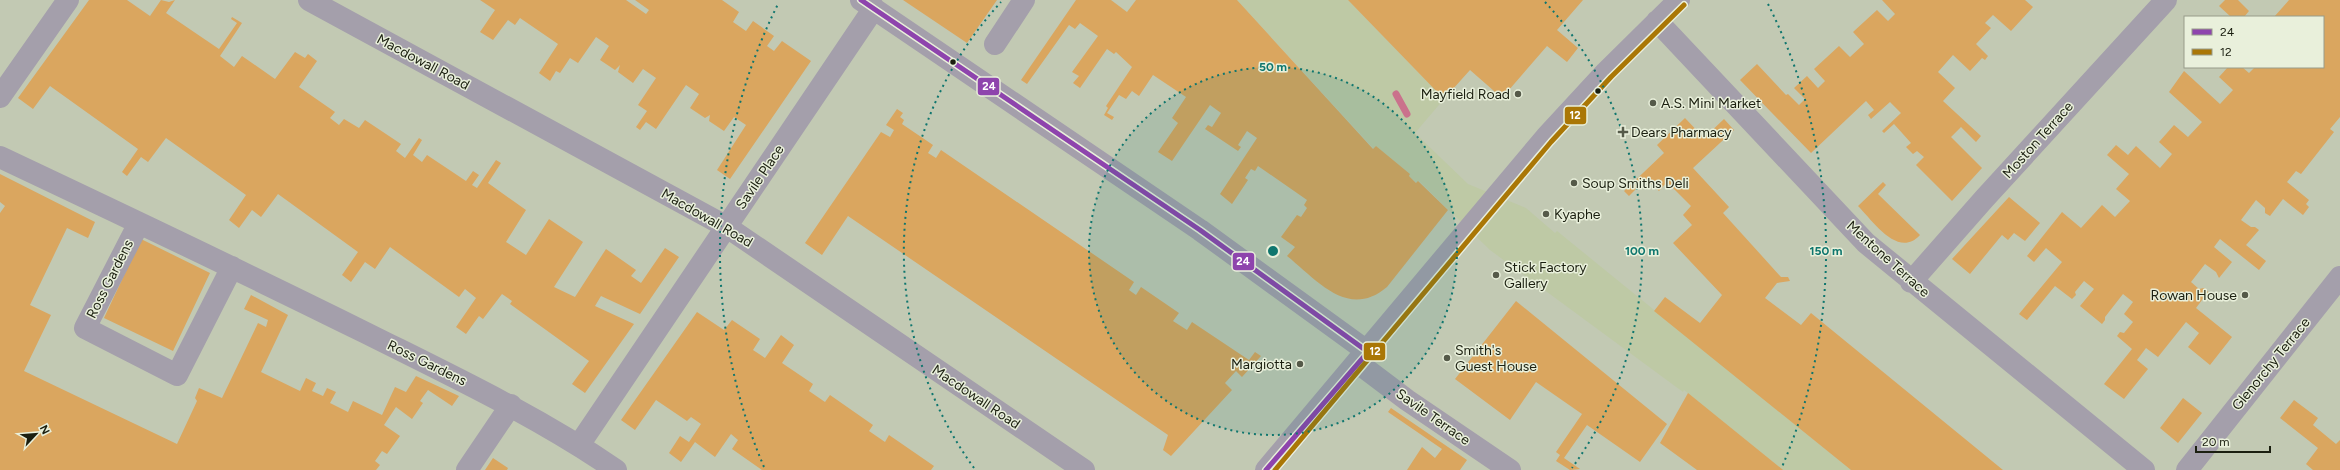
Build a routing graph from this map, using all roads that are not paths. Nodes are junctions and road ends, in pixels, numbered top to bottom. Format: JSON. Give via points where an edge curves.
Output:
{"nodes":[{"id":1,"x":68,"y":0,"type":"edge"},
{"id":2,"x":309,"y":0,"type":"edge"},
{"id":3,"x":1024,"y":0,"type":"edge"},
{"id":4,"x":1679,"y":0,"type":"edge"},
{"id":5,"x":2166,"y":0,"type":"edge"},
{"id":6,"x":868,"y":4,"type":"edge"},
{"id":7,"x":1657,"y":21,"type":"junction"},
{"id":8,"x":996,"y":44,"type":"dead end"},
{"id":9,"x":0,"y":97,"type":"edge"},
{"id":10,"x":0,"y":157,"type":"edge"},
{"id":11,"x":139,"y":222,"type":"junction"},
{"id":12,"x":727,"y":227,"type":"junction"},
{"id":13,"x":232,"y":267,"type":"junction"},
{"id":14,"x":2340,"y":278,"type":"edge"},
{"id":15,"x":1911,"y":282,"type":"junction"},
{"id":16,"x":1363,"y":357,"type":"junction"},
{"id":17,"x":510,"y":405,"type":"junction"},
{"id":18,"x":579,"y":444,"type":"junction"},
{"id":19,"x":467,"y":470,"type":"edge"},
{"id":20,"x":616,"y":470,"type":"edge"},
{"id":21,"x":1084,"y":470,"type":"edge"},
{"id":22,"x":1266,"y":470,"type":"edge"},
{"id":23,"x":1510,"y":470,"type":"edge"},
{"id":24,"x":2144,"y":470,"type":"edge"},
{"id":25,"x":2187,"y":470,"type":"edge"}],
"edges":[{"from":1,"to":9,"type":"street"},
{"from":2,"to":12,"type":"street","name":"Macdowall Road"},
{"from":3,"to":8,"type":"street"},
{"from":4,"to":7,"type":"street"},
{"from":5,"to":15,"type":"street","name":"Moston Terrace"},
{"from":6,"to":12,"type":"street","name":"Savile Place"},
{"from":6,"to":16,"type":"street","name":"Savile Terrace","via":[[1200,230]]},
{"from":7,"to":15,"type":"street","name":"Mentone Terrace","via":[[1866,243]]},
{"from":7,"to":16,"type":"street","via":[[1596,83],[1496,195]]},
{"from":10,"to":11,"type":"street","name":"Ross Gardens"},
{"from":11,"to":13,"type":"street","name":"Ross Gardens"},
{"from":11,"to":13,"type":"street","name":"Ross Gardens","via":[[85,328],[177,375]]},
{"from":12,"to":18,"type":"street","name":"Savile Place"},
{"from":12,"to":21,"type":"street","name":"Macdowall Road"},
{"from":13,"to":17,"type":"street","name":"Ross Gardens"},
{"from":14,"to":25,"type":"street","name":"Glenorchy Terrace"},
{"from":15,"to":24,"type":"street","name":"Mentone Terrace"},
{"from":16,"to":22,"type":"street"},
{"from":16,"to":23,"type":"street","name":"Savile Terrace","via":[[1407,400]]},
{"from":17,"to":18,"type":"street","name":"Ross Gardens"},
{"from":17,"to":19,"type":"street"},
{"from":18,"to":20,"type":"street","name":"Ross Gardens"}]}
